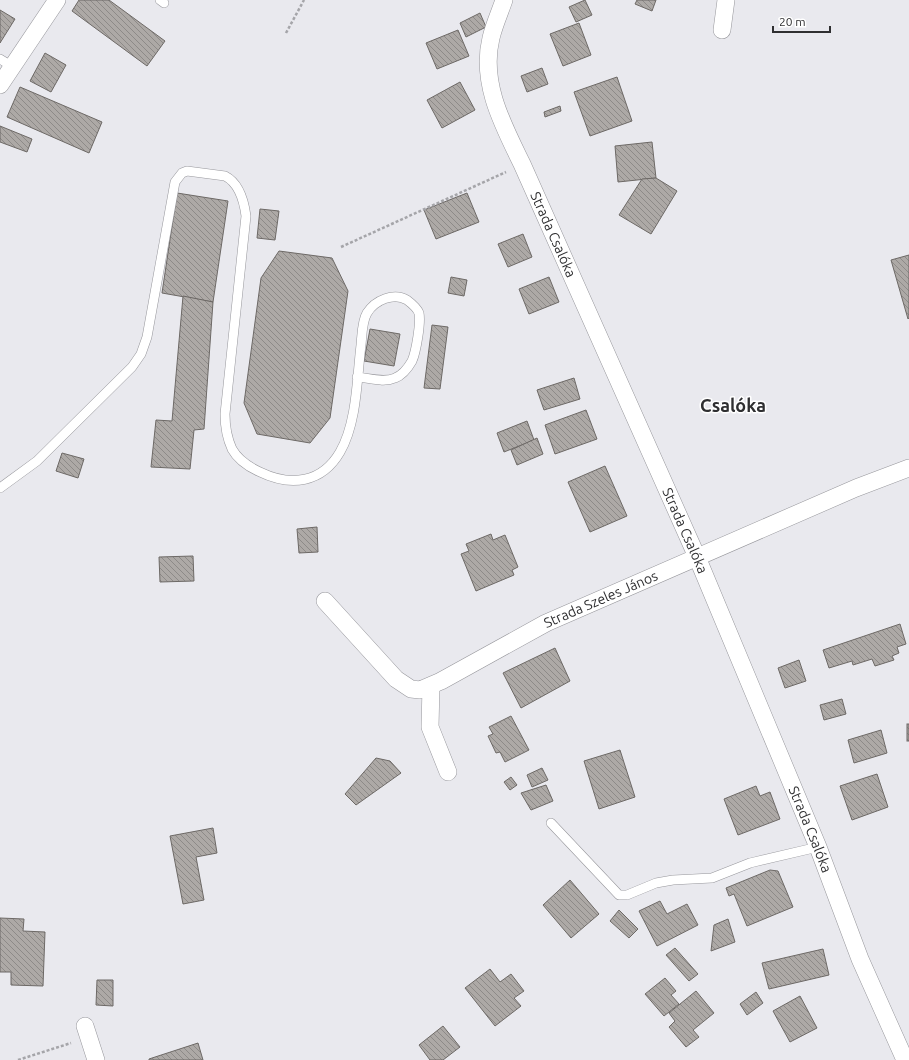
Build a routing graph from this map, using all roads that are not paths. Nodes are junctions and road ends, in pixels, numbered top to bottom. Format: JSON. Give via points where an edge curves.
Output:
{"nodes":[{"id":1,"x":57,"y":0,"type":"edge"},
{"id":2,"x":504,"y":0,"type":"edge"},
{"id":3,"x":726,"y":0,"type":"edge"},
{"id":4,"x":722,"y":30,"type":"dead end"},
{"id":5,"x":6,"y":63,"type":"edge"},
{"id":6,"x":0,"y":85,"type":"edge"},
{"id":7,"x":357,"y":377,"type":"junction"},
{"id":8,"x":909,"y":468,"type":"edge"},
{"id":9,"x":0,"y":488,"type":"edge"},
{"id":10,"x":697,"y":557,"type":"junction"},
{"id":11,"x":325,"y":601,"type":"dead end"},
{"id":12,"x":431,"y":686,"type":"junction"},
{"id":13,"x":448,"y":772,"type":"dead end"},
{"id":14,"x":551,"y":823,"type":"dead end"},
{"id":15,"x":818,"y":847,"type":"junction"},
{"id":16,"x":87,"y":1032,"type":"road end"},
{"id":17,"x":96,"y":1060,"type":"edge"},
{"id":18,"x":905,"y":1060,"type":"edge"}],
"edges":[{"from":1,"to":5,"type":"street"},
{"from":2,"to":10,"type":"street","name":"Strada Csalóka","via":[[491,38],[488,62],[499,117]]},
{"from":3,"to":4,"type":"street"},
{"from":5,"to":6,"type":"street"},
{"from":7,"to":7,"type":"lane","via":[[387,381],[402,374],[408,367],[412,360],[420,321],[418,312],[407,300],[392,297],[374,305],[367,313]]},
{"from":7,"to":9,"type":"lane","via":[[346,440],[325,471],[305,481],[282,480],[257,471],[238,457],[228,439],[225,414],[246,216],[245,205],[230,178],[187,171],[182,173],[176,182],[147,337],[141,354],[132,367],[37,461]]},
{"from":8,"to":10,"type":"street","name":"Strada Szeles János","via":[[856,488]]},
{"from":10,"to":12,"type":"street","name":"Strada Szeles János","via":[[546,623]]},
{"from":10,"to":15,"type":"street","name":"Strada Csalóka"},
{"from":11,"to":12,"type":"street","name":"Strada Szeles János","via":[[396,679],[411,689],[420,690]]},
{"from":12,"to":13,"type":"street","via":[[430,727]]},
{"from":14,"to":15,"type":"lane","via":[[619,895],[656,883],[712,878],[750,863]]},
{"from":15,"to":18,"type":"street","name":"Strada Csalóka","via":[[860,959]]},
{"from":16,"to":17,"type":"street"}]}
